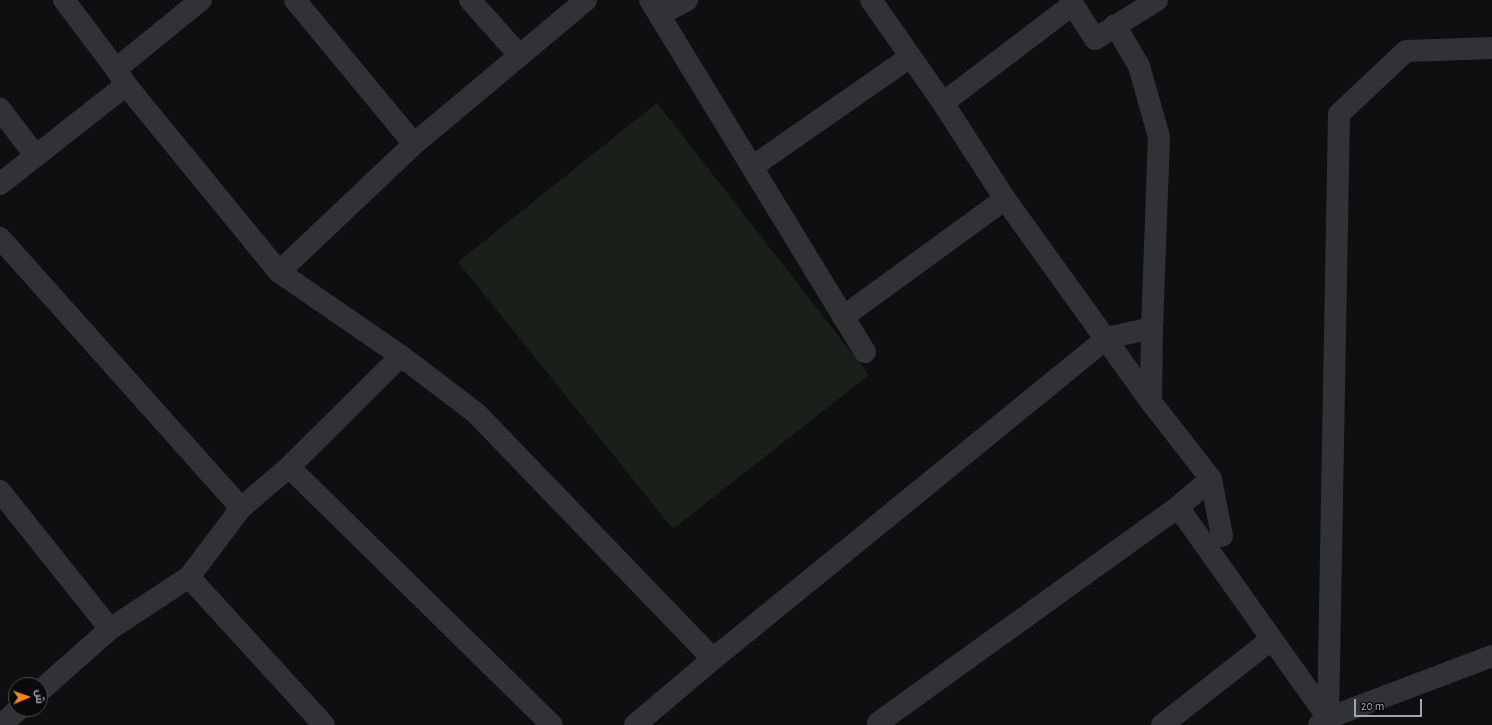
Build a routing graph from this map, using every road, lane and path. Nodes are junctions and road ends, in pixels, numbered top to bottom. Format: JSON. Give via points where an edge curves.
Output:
{"nodes":[{"id":1,"x":64,"y":0,"type":"edge"},
{"id":2,"x":201,"y":0,"type":"edge"},
{"id":3,"x":295,"y":0,"type":"edge"},
{"id":4,"x":470,"y":0,"type":"edge"},
{"id":5,"x":586,"y":0,"type":"edge"},
{"id":6,"x":687,"y":0,"type":"edge"},
{"id":7,"x":870,"y":0,"type":"edge"},
{"id":8,"x":1157,"y":0,"type":"edge"},
{"id":9,"x":1071,"y":2,"type":"edge"},
{"id":10,"x":654,"y":8,"type":"edge"},
{"id":11,"x":1115,"y":26,"type":"junction"},
{"id":12,"x":1492,"y":48,"type":"edge"},
{"id":13,"x":520,"y":56,"type":"junction"},
{"id":14,"x":910,"y":57,"type":"junction"},
{"id":15,"x":121,"y":77,"type":"junction"},
{"id":16,"x":943,"y":102,"type":"junction"},
{"id":17,"x":0,"y":109,"type":"edge"},
{"id":18,"x":414,"y":144,"type":"junction"},
{"id":19,"x":35,"y":155,"type":"junction"},
{"id":20,"x":752,"y":167,"type":"junction"},
{"id":21,"x":0,"y":184,"type":"edge"},
{"id":22,"x":1005,"y":199,"type":"junction"},
{"id":23,"x":0,"y":238,"type":"edge"},
{"id":24,"x":279,"y":272,"type":"junction"},
{"id":25,"x":843,"y":317,"type":"junction"},
{"id":26,"x":1152,"y":328,"type":"junction"},
{"id":27,"x":1107,"y":338,"type":"junction"},
{"id":28,"x":865,"y":352,"type":"dead end"},
{"id":29,"x":401,"y":356,"type":"junction"},
{"id":30,"x":1151,"y":402,"type":"junction"},
{"id":31,"x":289,"y":467,"type":"junction"},
{"id":32,"x":1211,"y":479,"type":"junction"},
{"id":33,"x":0,"y":491,"type":"edge"},
{"id":34,"x":1178,"y":507,"type":"junction"},
{"id":35,"x":241,"y":508,"type":"junction"},
{"id":36,"x":1222,"y":536,"type":"dead end"},
{"id":37,"x":189,"y":577,"type":"junction"},
{"id":38,"x":110,"y":629,"type":"junction"},
{"id":39,"x":1272,"y":639,"type":"junction"},
{"id":40,"x":1492,"y":656,"type":"edge"},
{"id":41,"x":713,"y":660,"type":"junction"},
{"id":42,"x":48,"y":684,"type":"edge"},
{"id":43,"x":10,"y":717,"type":"edge"},
{"id":44,"x":1324,"y":721,"type":"edge"},
{"id":45,"x":1,"y":725,"type":"edge"},
{"id":46,"x":324,"y":725,"type":"edge"},
{"id":47,"x":552,"y":725,"type":"edge"},
{"id":48,"x":635,"y":725,"type":"edge"},
{"id":49,"x":880,"y":725,"type":"edge"},
{"id":50,"x":1162,"y":725,"type":"edge"}],
"edges":[{"from":1,"to":15,"type":"street"},
{"from":2,"to":15,"type":"street"},
{"from":3,"to":18,"type":"street"},
{"from":4,"to":13,"type":"street"},
{"from":5,"to":13,"type":"street"},
{"from":6,"to":10,"type":"street"},
{"from":7,"to":14,"type":"street"},
{"from":8,"to":11,"type":"street"},
{"from":9,"to":11,"type":"street","via":[[1095,39]]},
{"from":9,"to":16,"type":"street"},
{"from":10,"to":20,"type":"street"},
{"from":11,"to":26,"type":"street","via":[[1139,66],[1159,137]]},
{"from":12,"to":44,"type":"street","via":[[1406,51],[1340,114]]},
{"from":13,"to":18,"type":"street"},
{"from":14,"to":16,"type":"street"},
{"from":14,"to":20,"type":"street"},
{"from":15,"to":19,"type":"street"},
{"from":15,"to":24,"type":"street"},
{"from":16,"to":22,"type":"street"},
{"from":17,"to":19,"type":"street"},
{"from":18,"to":24,"type":"street"},
{"from":19,"to":21,"type":"street"},
{"from":20,"to":25,"type":"street"},
{"from":22,"to":25,"type":"street"},
{"from":22,"to":27,"type":"street"},
{"from":23,"to":35,"type":"street"},
{"from":24,"to":29,"type":"street"},
{"from":25,"to":28,"type":"street"},
{"from":26,"to":27,"type":"street"},
{"from":26,"to":30,"type":"street"},
{"from":27,"to":30,"type":"street"},
{"from":27,"to":41,"type":"street"},
{"from":29,"to":31,"type":"street"},
{"from":29,"to":41,"type":"street","via":[[476,413]]},
{"from":30,"to":32,"type":"street"},
{"from":31,"to":35,"type":"street"},
{"from":31,"to":47,"type":"street"},
{"from":32,"to":34,"type":"street"},
{"from":32,"to":36,"type":"street"},
{"from":33,"to":38,"type":"street"},
{"from":34,"to":39,"type":"street"},
{"from":34,"to":49,"type":"street","via":[[878,723]]},
{"from":35,"to":37,"type":"street"},
{"from":37,"to":38,"type":"street"},
{"from":37,"to":46,"type":"street"},
{"from":38,"to":42,"type":"street"},
{"from":39,"to":44,"type":"street"},
{"from":39,"to":50,"type":"street"},
{"from":40,"to":44,"type":"street"},
{"from":41,"to":48,"type":"street"},
{"from":43,"to":45,"type":"street"}]}
